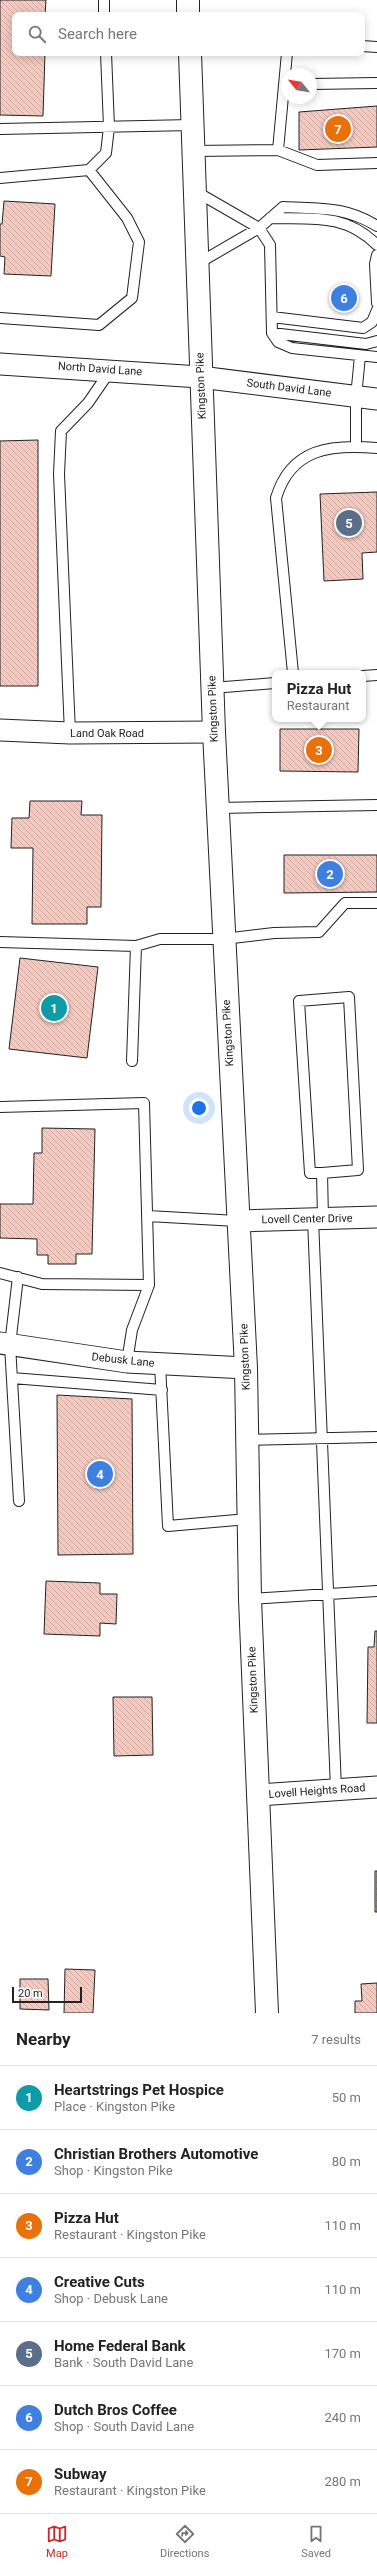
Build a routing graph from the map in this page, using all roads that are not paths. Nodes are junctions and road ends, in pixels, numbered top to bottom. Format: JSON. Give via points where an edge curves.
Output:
{"nodes":[{"id":1,"x":104,"y":0,"type":"edge"},
{"id":2,"x":188,"y":0,"type":"edge"},
{"id":3,"x":104,"y":12,"type":"edge"},
{"id":4,"x":188,"y":12,"type":"edge"},
{"id":5,"x":365,"y":46,"type":"edge"},
{"id":6,"x":377,"y":47,"type":"edge"},
{"id":7,"x":106,"y":56,"type":"edge"},
{"id":8,"x":190,"y":56,"type":"edge"},
{"id":9,"x":287,"y":56,"type":"edge"},
{"id":10,"x":287,"y":68,"type":"edge"},
{"id":11,"x":377,"y":83,"type":"edge"},
{"id":12,"x":317,"y":84,"type":"edge"},
{"id":13,"x":284,"y":104,"type":"edge"},
{"id":14,"x":192,"y":125,"type":"junction"},
{"id":15,"x":109,"y":126,"type":"junction"},
{"id":16,"x":0,"y":129,"type":"edge"},
{"id":17,"x":278,"y":150,"type":"junction"},
{"id":18,"x":193,"y":151,"type":"junction"},
{"id":19,"x":377,"y":163,"type":"edge"},
{"id":20,"x":89,"y":170,"type":"junction"},
{"id":21,"x":0,"y":178,"type":"edge"},
{"id":22,"x":194,"y":191,"type":"junction"},
{"id":23,"x":270,"y":218,"type":"junction"},
{"id":24,"x":377,"y":226,"type":"edge"},
{"id":25,"x":259,"y":228,"type":"junction"},
{"id":26,"x":377,"y":245,"type":"edge"},
{"id":27,"x":377,"y":255,"type":"edge"},
{"id":28,"x":197,"y":264,"type":"junction"},
{"id":29,"x":377,"y":303,"type":"edge"},
{"id":30,"x":377,"y":310,"type":"edge"},
{"id":31,"x":272,"y":317,"type":"junction"},
{"id":32,"x":0,"y":318,"type":"edge"},
{"id":33,"x":272,"y":333,"type":"junction"},
{"id":34,"x":377,"y":341,"type":"edge"},
{"id":35,"x":360,"y":356,"type":"junction"},
{"id":36,"x":377,"y":357,"type":"edge"},
{"id":37,"x":0,"y":364,"type":"edge"},
{"id":38,"x":112,"y":369,"type":"junction"},
{"id":39,"x":200,"y":377,"type":"junction"},
{"id":40,"x":356,"y":397,"type":"junction"},
{"id":41,"x":377,"y":399,"type":"edge"},
{"id":42,"x":356,"y":447,"type":"junction"},
{"id":43,"x":377,"y":448,"type":"edge"},
{"id":44,"x":293,"y":670,"type":"edge"},
{"id":45,"x":377,"y":675,"type":"edge"},
{"id":46,"x":366,"y":676,"type":"edge"},
{"id":47,"x":272,"y":683,"type":"edge"},
{"id":48,"x":212,"y":688,"type":"junction"},
{"id":49,"x":0,"y":730,"type":"edge"},
{"id":50,"x":214,"y":732,"type":"junction"},
{"id":51,"x":70,"y":733,"type":"junction"},
{"id":52,"x":377,"y":805,"type":"edge"},
{"id":53,"x":218,"y":808,"type":"junction"},
{"id":54,"x":377,"y":903,"type":"edge"},
{"id":55,"x":224,"y":939,"type":"junction"},
{"id":56,"x":0,"y":942,"type":"edge"},
{"id":57,"x":136,"y":946,"type":"junction"},
{"id":58,"x":132,"y":1061,"type":"dead end"},
{"id":59,"x":0,"y":1107,"type":"edge"},
{"id":60,"x":322,"y":1173,"type":"junction"},
{"id":61,"x":148,"y":1216,"type":"junction"},
{"id":62,"x":377,"y":1217,"type":"edge"},
{"id":63,"x":318,"y":1219,"type":"junction"},
{"id":64,"x":238,"y":1221,"type":"junction"},
{"id":65,"x":0,"y":1273,"type":"edge"},
{"id":66,"x":18,"y":1277,"type":"junction"},
{"id":67,"x":149,"y":1285,"type":"junction"},
{"id":68,"x":5,"y":1344,"type":"edge"},
{"id":69,"x":127,"y":1362,"type":"junction"},
{"id":70,"x":160,"y":1364,"type":"junction"},
{"id":71,"x":246,"y":1368,"type":"junction"},
{"id":72,"x":12,"y":1378,"type":"junction"},
{"id":73,"x":162,"y":1390,"type":"junction"},
{"id":74,"x":377,"y":1437,"type":"edge"},
{"id":75,"x":321,"y":1439,"type":"junction"},
{"id":76,"x":246,"y":1440,"type":"junction"},
{"id":77,"x":19,"y":1501,"type":"dead end"},
{"id":78,"x":248,"y":1519,"type":"junction"},
{"id":79,"x":377,"y":1591,"type":"edge"},
{"id":80,"x":328,"y":1595,"type":"junction"},
{"id":81,"x":250,"y":1599,"type":"junction"},
{"id":82,"x":377,"y":1787,"type":"edge"},
{"id":83,"x":336,"y":1789,"type":"junction"},
{"id":84,"x":258,"y":1795,"type":"junction"},
{"id":85,"x":267,"y":2013,"type":"edge"}],
"edges":[{"from":1,"to":3,"type":"lane"},
{"from":2,"to":4,"type":"main road"},
{"from":5,"to":6,"type":"lane"},
{"from":7,"to":15,"type":"lane"},
{"from":8,"to":14,"type":"main road","name":"Kingston Pike"},
{"from":9,"to":10,"type":"lane"},
{"from":11,"to":12,"type":"lane"},
{"from":13,"to":17,"type":"lane"},
{"from":14,"to":15,"type":"lane"},
{"from":14,"to":18,"type":"main road","name":"Kingston Pike"},
{"from":15,"to":16,"type":"lane"},
{"from":15,"to":20,"type":"lane","via":[[106,154]]},
{"from":17,"to":18,"type":"lane"},
{"from":17,"to":19,"type":"lane","via":[[317,165]]},
{"from":18,"to":22,"type":"main road","name":"Kingston Pike"},
{"from":20,"to":21,"type":"lane"},
{"from":20,"to":32,"type":"lane","via":[[127,218],[139,242],[132,298],[99,325]]},
{"from":22,"to":25,"type":"lane"},
{"from":22,"to":28,"type":"main road","name":"Kingston Pike"},
{"from":23,"to":24,"type":"lane","via":[[283,207],[340,210],[359,215]]},
{"from":23,"to":25,"type":"lane"},
{"from":23,"to":26,"type":"lane","via":[[340,221],[366,234]]},
{"from":25,"to":28,"type":"lane"},
{"from":25,"to":31,"type":"lane","via":[[270,245]]},
{"from":27,"to":29,"type":"lane"},
{"from":28,"to":39,"type":"main road","name":"Kingston Pike"},
{"from":30,"to":31,"type":"lane","via":[[372,322],[362,328]]},
{"from":31,"to":33,"type":"lane"},
{"from":33,"to":34,"type":"lane","via":[[366,344]]},
{"from":33,"to":35,"type":"lane","via":[[278,342],[292,348]]},
{"from":35,"to":36,"type":"lane"},
{"from":35,"to":40,"type":"lane"},
{"from":37,"to":38,"type":"street","name":"North David Lane"},
{"from":38,"to":39,"type":"street","name":"North David Lane"},
{"from":38,"to":51,"type":"lane","via":[[88,403],[61,431],[59,474]]},
{"from":39,"to":40,"type":"street","name":"South David Lane"},
{"from":39,"to":48,"type":"main road","name":"Kingston Pike"},
{"from":40,"to":41,"type":"street","name":"South David Lane"},
{"from":40,"to":42,"type":"lane"},
{"from":42,"to":43,"type":"lane"},
{"from":42,"to":44,"type":"lane","via":[[325,449],[311,453],[288,472],[276,498]]},
{"from":45,"to":46,"type":"lane"},
{"from":47,"to":48,"type":"lane"},
{"from":48,"to":50,"type":"main road","name":"Kingston Pike"},
{"from":49,"to":51,"type":"street","name":"Land Oak Road"},
{"from":50,"to":51,"type":"street","name":"Land Oak Road"},
{"from":50,"to":53,"type":"main road","name":"Kingston Pike"},
{"from":52,"to":53,"type":"lane"},
{"from":53,"to":55,"type":"main road","name":"Kingston Pike"},
{"from":54,"to":55,"type":"lane","via":[[345,903],[319,932],[274,933]]},
{"from":55,"to":57,"type":"lane","via":[[160,939]]},
{"from":55,"to":64,"type":"main road","name":"Kingston Pike"},
{"from":56,"to":57,"type":"lane"},
{"from":57,"to":58,"type":"lane"},
{"from":59,"to":61,"type":"lane","via":[[144,1103]]},
{"from":60,"to":60,"type":"lane","via":[[358,1170],[349,997],[300,1001],[310,1173]]},
{"from":60,"to":63,"type":"lane"},
{"from":61,"to":64,"type":"lane"},
{"from":61,"to":67,"type":"lane"},
{"from":62,"to":63,"type":"street","name":"Lovell Center Drive"},
{"from":63,"to":64,"type":"street","name":"Lovell Center Drive"},
{"from":63,"to":75,"type":"lane"},
{"from":64,"to":71,"type":"main road","name":"Kingston Pike"},
{"from":65,"to":66,"type":"lane"},
{"from":66,"to":67,"type":"lane","via":[[42,1284]]},
{"from":66,"to":68,"type":"lane"},
{"from":67,"to":69,"type":"lane","via":[[132,1330]]},
{"from":68,"to":69,"type":"street","name":"Debusk Lane"},
{"from":68,"to":72,"type":"lane"},
{"from":69,"to":70,"type":"street","name":"Debusk Lane"},
{"from":70,"to":71,"type":"street","name":"Debusk Lane"},
{"from":70,"to":73,"type":"lane"},
{"from":71,"to":76,"type":"main road","name":"Kingston Pike"},
{"from":72,"to":73,"type":"lane"},
{"from":72,"to":77,"type":"lane"},
{"from":73,"to":78,"type":"lane","via":[[168,1526]]},
{"from":74,"to":75,"type":"lane"},
{"from":75,"to":76,"type":"lane"},
{"from":75,"to":80,"type":"lane"},
{"from":76,"to":78,"type":"main road","name":"Kingston Pike"},
{"from":78,"to":81,"type":"main road","name":"Kingston Pike"},
{"from":79,"to":80,"type":"lane"},
{"from":80,"to":81,"type":"lane"},
{"from":80,"to":83,"type":"lane"},
{"from":81,"to":84,"type":"main road","name":"Kingston Pike"},
{"from":82,"to":83,"type":"street","name":"Lovell Heights Road"},
{"from":83,"to":84,"type":"street","name":"Lovell Heights Road"},
{"from":84,"to":85,"type":"main road","name":"Kingston Pike"}]}
